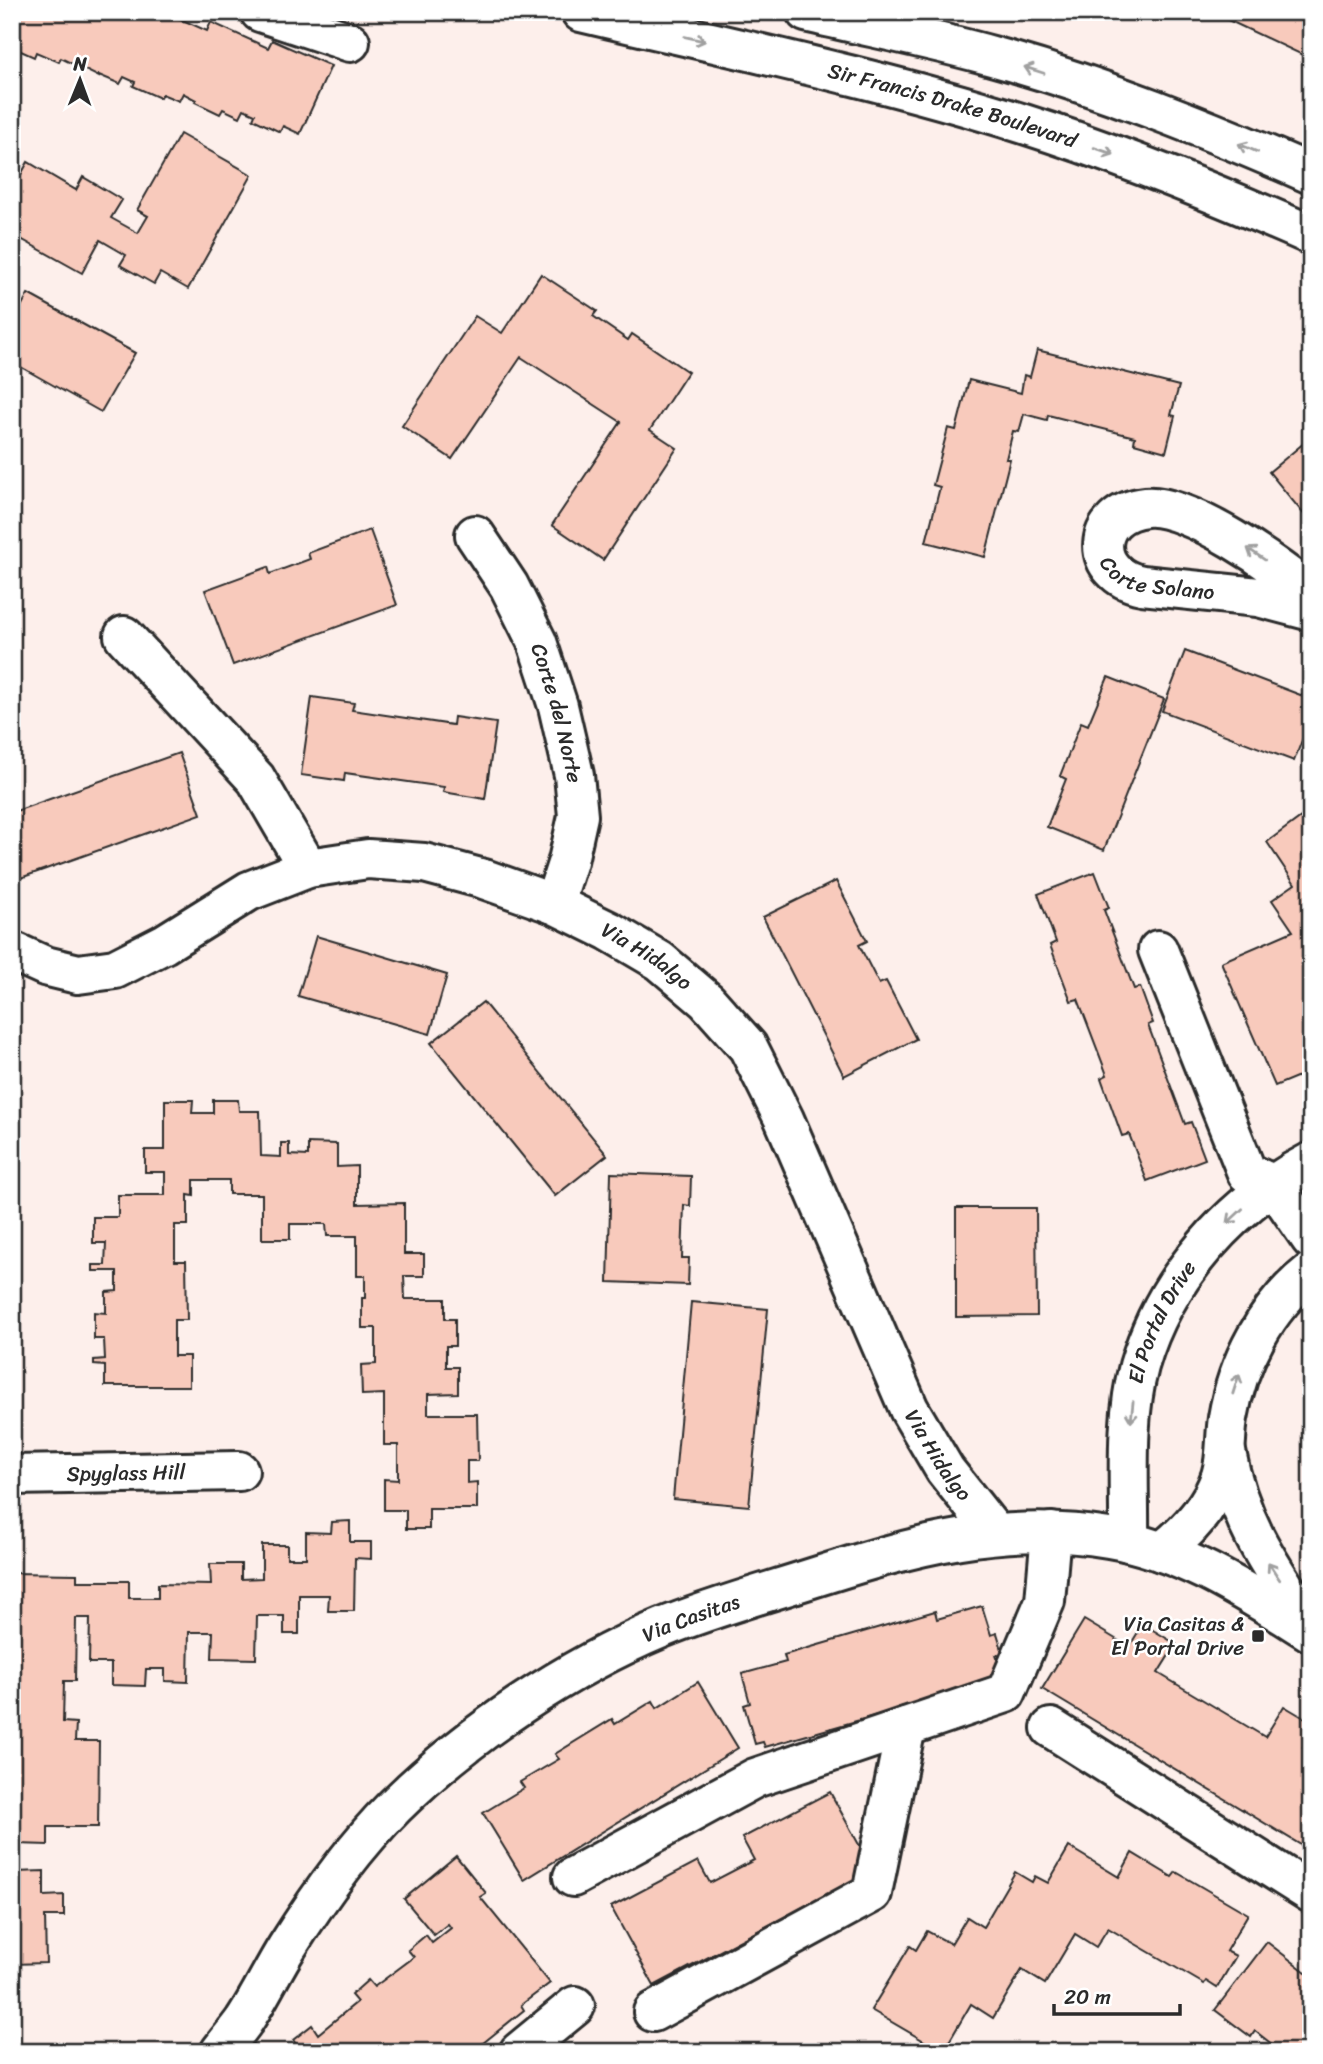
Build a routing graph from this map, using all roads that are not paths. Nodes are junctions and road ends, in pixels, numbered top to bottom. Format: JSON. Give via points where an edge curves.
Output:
{"nodes":[{"id":1,"x":260,"y":12,"type":"edge"},
{"id":2,"x":581,"y":12,"type":"edge"},
{"id":3,"x":806,"y":12,"type":"edge"},
{"id":4,"x":350,"y":42,"type":"dead end"},
{"id":5,"x":1311,"y":174,"type":"edge"},
{"id":6,"x":1311,"y":235,"type":"edge"},
{"id":7,"x":475,"y":535,"type":"dead end"},
{"id":8,"x":1311,"y":595,"type":"edge"},
{"id":9,"x":1311,"y":611,"type":"edge"},
{"id":10,"x":124,"y":636,"type":"dead end"},
{"id":11,"x":308,"y":868,"type":"junction"},
{"id":12,"x":554,"y":904,"type":"junction"},
{"id":13,"x":1158,"y":950,"type":"dead end"},
{"id":14,"x":12,"y":951,"type":"edge"},
{"id":15,"x":1311,"y":1162,"type":"edge"},
{"id":16,"x":1273,"y":1184,"type":"junction"},
{"id":17,"x":1311,"y":1239,"type":"edge"},
{"id":18,"x":1311,"y":1272,"type":"edge"},
{"id":19,"x":1226,"y":1451,"type":"junction"},
{"id":20,"x":239,"y":1471,"type":"dead end"},
{"id":21,"x":12,"y":1475,"type":"edge"},
{"id":22,"x":1051,"y":1532,"type":"junction"},
{"id":23,"x":995,"y":1533,"type":"junction"},
{"id":24,"x":1146,"y":1547,"type":"junction"},
{"id":25,"x":1311,"y":1630,"type":"edge"},
{"id":26,"x":906,"y":1727,"type":"junction"},
{"id":27,"x":1051,"y":1728,"type":"dead end"},
{"id":28,"x":573,"y":1877,"type":"dead end"},
{"id":29,"x":1311,"y":1893,"type":"edge"},
{"id":30,"x":575,"y":2006,"type":"dead end"},
{"id":31,"x":653,"y":2012,"type":"dead end"},
{"id":32,"x":238,"y":2044,"type":"edge"},
{"id":33,"x":519,"y":2052,"type":"edge"}],
"edges":[{"from":1,"to":4,"type":"street"},
{"from":2,"to":6,"type":"street","name":"Sir Francis Drake Boulevard","one_way":true,"via":[[863,78],[1025,124],[1141,165]]},
{"from":5,"to":3,"type":"street","one_way":true,"via":[[1176,118],[1036,70]]},
{"from":7,"to":12,"type":"street","name":"Corte del Norte","via":[[509,586],[537,642],[574,775],[578,816]]},
{"from":8,"to":9,"type":"street","name":"Corte Solano","one_way":true,"via":[[1249,550],[1168,509],[1144,507],[1121,514],[1106,533],[1105,557],[1124,580],[1258,597]]},
{"from":10,"to":11,"type":"street","via":[[256,779]]},
{"from":11,"to":12,"type":"street","name":"Via Hidalgo","via":[[368,859],[424,863]]},
{"from":11,"to":14,"type":"street","name":"Via Hidalgo","via":[[249,891],[115,969],[78,974]]},
{"from":12,"to":23,"type":"street","name":"Via Hidalgo","via":[[660,961],[707,1001],[748,1047],[784,1119],[909,1409],[945,1470]]},
{"from":13,"to":16,"type":"street","via":[[1247,1173]]},
{"from":15,"to":16,"type":"street","name":"El Portal Drive"},
{"from":16,"to":17,"type":"street"},
{"from":16,"to":24,"type":"street","name":"El Portal Drive","one_way":true,"via":[[1202,1250],[1157,1318],[1139,1366],[1130,1455]]},
{"from":19,"to":18,"type":"street","one_way":true,"via":[[1232,1395],[1253,1342],[1285,1296]]},
{"from":19,"to":24,"type":"street","via":[[1210,1500],[1184,1533]]},
{"from":25,"to":19,"type":"street","one_way":true,"via":[[1245,1520]]},
{"from":20,"to":21,"type":"street","name":"Spyglass Hill"},
{"from":22,"to":23,"type":"street","name":"Via Casitas"},
{"from":22,"to":24,"type":"street","name":"Via Casitas","via":[[1107,1537]]},
{"from":22,"to":26,"type":"street","via":[[1045,1601],[1006,1693]]},
{"from":23,"to":32,"type":"street","name":"Via Casitas","via":[[898,1551],[705,1612],[620,1647],[530,1700],[428,1774],[363,1839],[310,1909]]},
{"from":24,"to":25,"type":"street","name":"Via Casitas","via":[[1231,1585]]},
{"from":26,"to":28,"type":"street","via":[[755,1778]]},
{"from":26,"to":31,"type":"street","via":[[872,1893]]},
{"from":27,"to":29,"type":"street"},
{"from":30,"to":33,"type":"street"}]}
